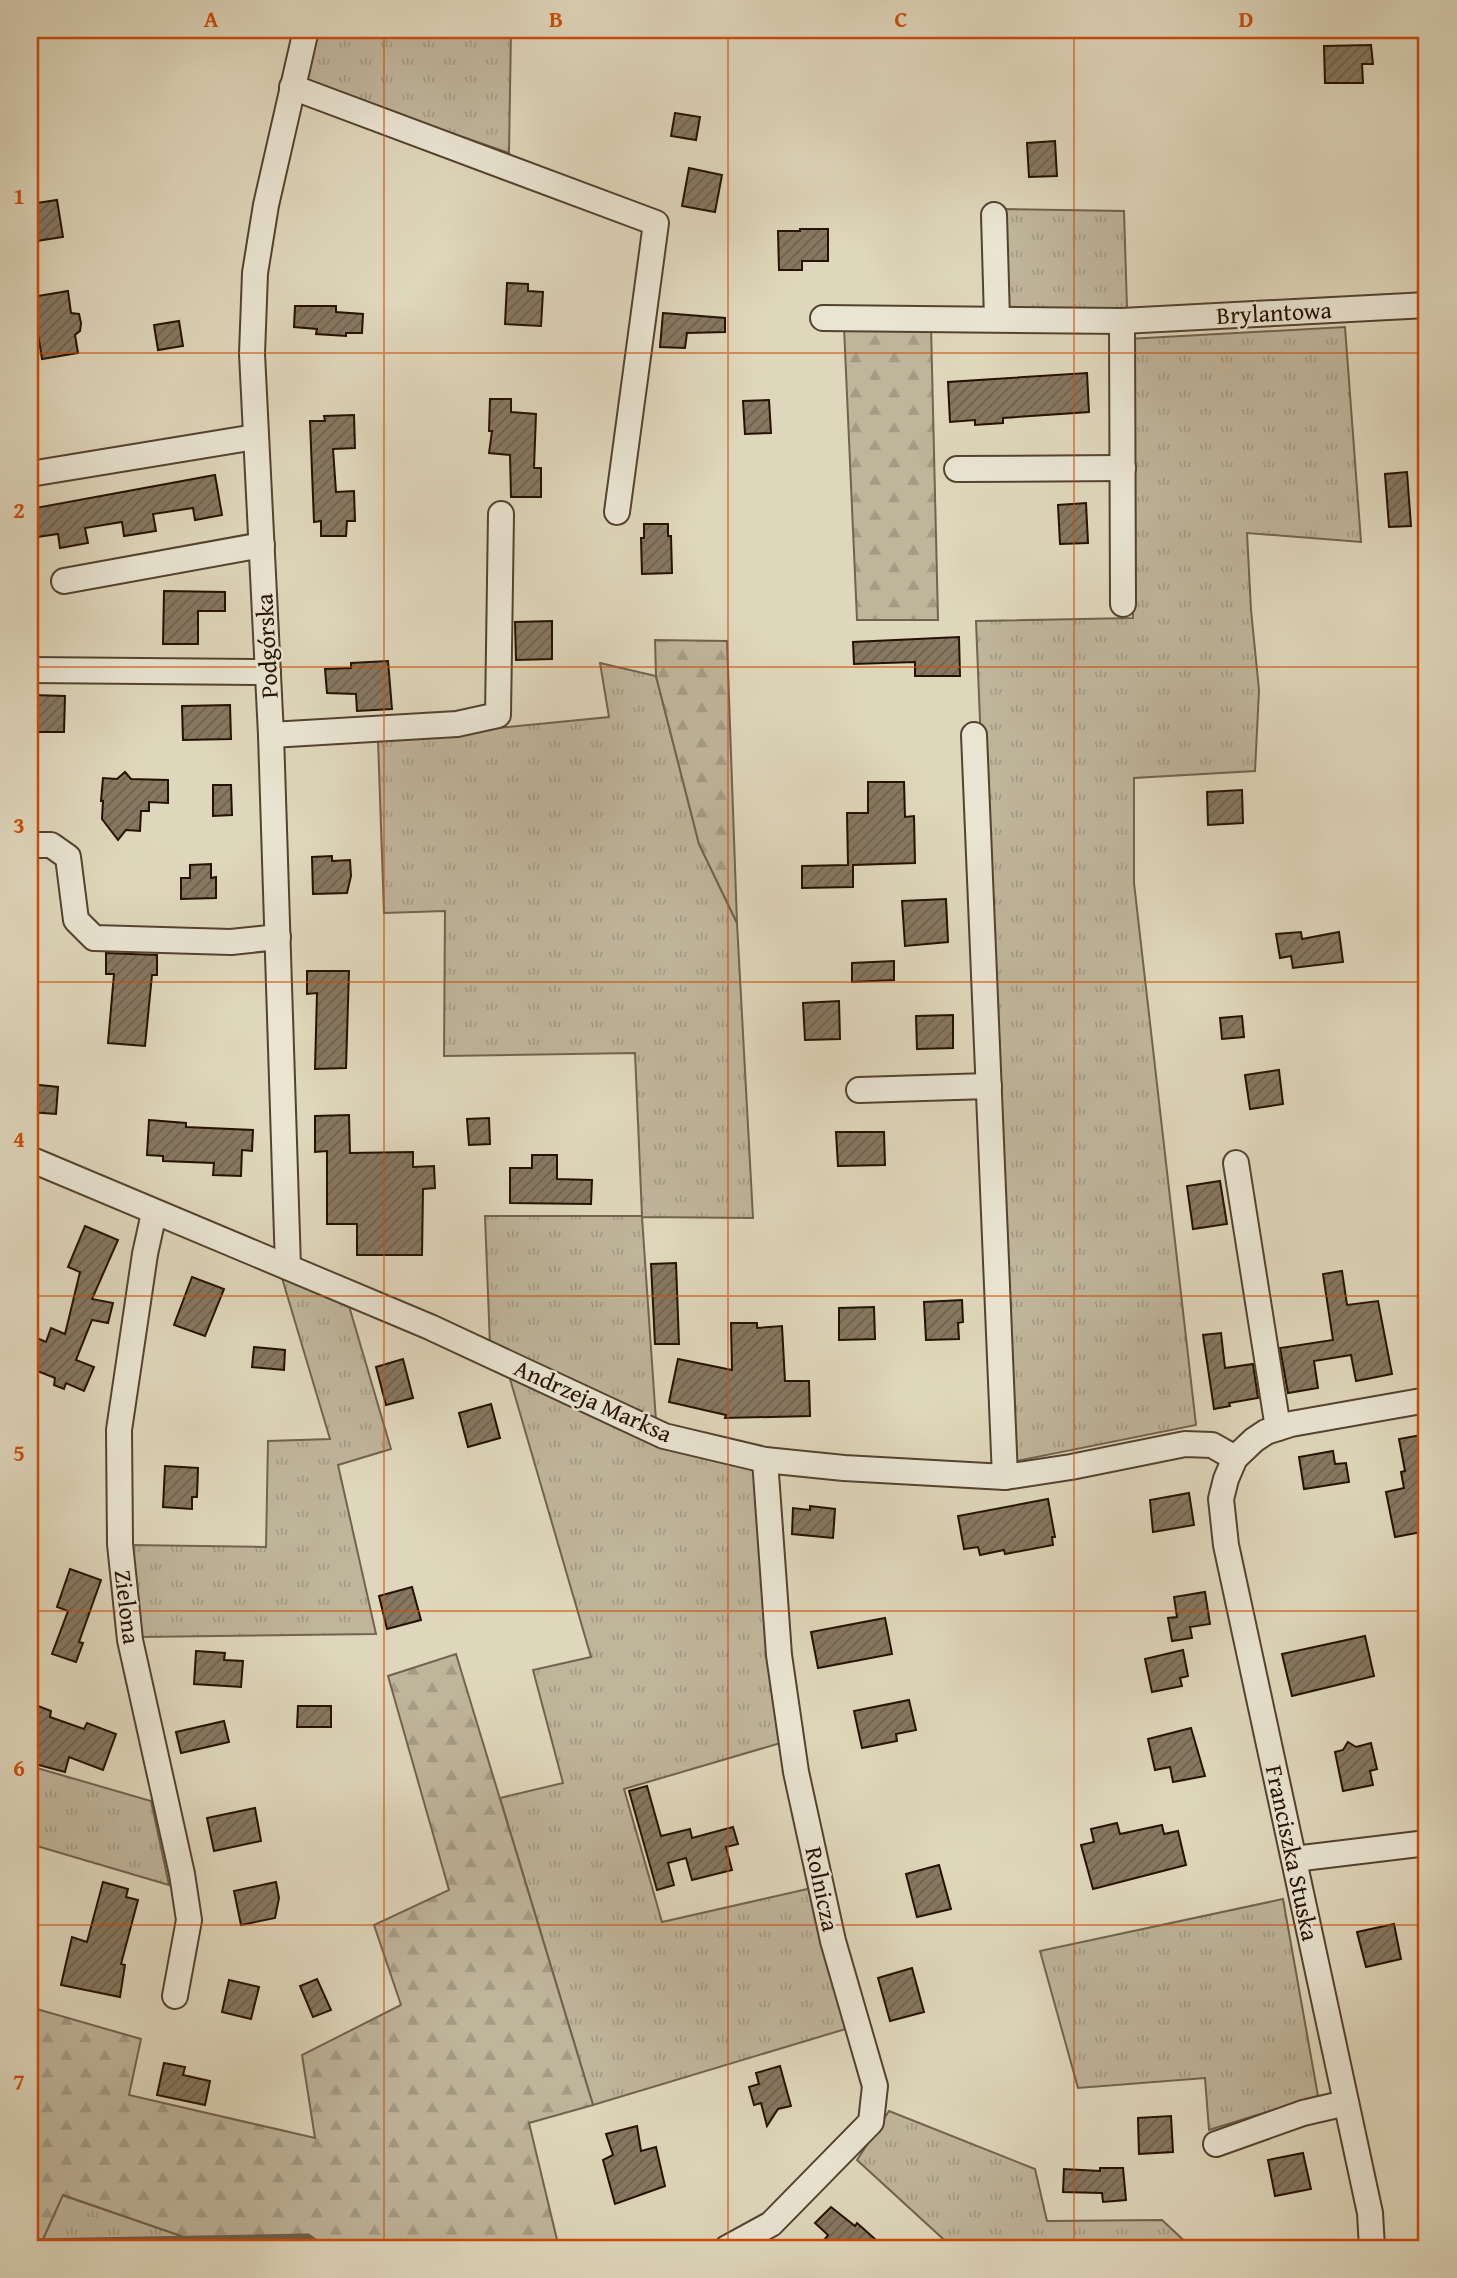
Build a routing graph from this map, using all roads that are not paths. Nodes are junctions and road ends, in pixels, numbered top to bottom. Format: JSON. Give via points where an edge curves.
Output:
{"nodes":[{"id":1,"x":306,"y":30,"type":"edge"},
{"id":2,"x":292,"y":87,"type":"junction"},
{"id":3,"x":994,"y":215,"type":"dead end"},
{"id":4,"x":1427,"y":306,"type":"edge"},
{"id":5,"x":823,"y":318,"type":"dead end"},
{"id":6,"x":996,"y":319,"type":"junction"},
{"id":7,"x":1122,"y":321,"type":"junction"},
{"id":8,"x":256,"y":437,"type":"junction"},
{"id":9,"x":1123,"y":468,"type":"junction"},
{"id":10,"x":957,"y":469,"type":"dead end"},
{"id":11,"x":30,"y":474,"type":"edge"},
{"id":12,"x":617,"y":512,"type":"dead end"},
{"id":13,"x":501,"y":514,"type":"dead end"},
{"id":14,"x":262,"y":545,"type":"junction"},
{"id":15,"x":64,"y":581,"type":"dead end"},
{"id":16,"x":1124,"y":604,"type":"dead end"},
{"id":17,"x":30,"y":670,"type":"edge"},
{"id":18,"x":268,"y":672,"type":"junction"},
{"id":19,"x":271,"y":735,"type":"junction"},
{"id":20,"x":974,"y":736,"type":"dead end"},
{"id":21,"x":30,"y":845,"type":"edge"},
{"id":22,"x":278,"y":937,"type":"junction"},
{"id":23,"x":989,"y":1086,"type":"junction"},
{"id":24,"x":859,"y":1090,"type":"dead end"},
{"id":25,"x":30,"y":1159,"type":"edge"},
{"id":26,"x":1236,"y":1163,"type":"dead end"},
{"id":27,"x":154,"y":1213,"type":"junction"},
{"id":28,"x":288,"y":1267,"type":"junction"},
{"id":29,"x":1427,"y":1400,"type":"edge"},
{"id":30,"x":1278,"y":1428,"type":"junction"},
{"id":31,"x":1235,"y":1458,"type":"junction"},
{"id":32,"x":765,"y":1460,"type":"junction"},
{"id":33,"x":1005,"y":1477,"type":"junction"},
{"id":34,"x":1427,"y":1843,"type":"edge"},
{"id":35,"x":1294,"y":1859,"type":"junction"},
{"id":36,"x":175,"y":1996,"type":"dead end"},
{"id":37,"x":1346,"y":2103,"type":"junction"},
{"id":38,"x":1216,"y":2144,"type":"dead end"},
{"id":39,"x":727,"y":2248,"type":"edge"},
{"id":40,"x":1372,"y":2248,"type":"edge"}],
"edges":[{"from":1,"to":2,"type":"street","name":"Podgórska"},
{"from":2,"to":8,"type":"street","name":"Podgórska","via":[[255,273]]},
{"from":2,"to":12,"type":"street","via":[[656,223]]},
{"from":3,"to":6,"type":"street"},
{"from":4,"to":7,"type":"street","name":"Brylantowa"},
{"from":5,"to":6,"type":"street","name":"Brylantowa"},
{"from":6,"to":7,"type":"street","name":"Brylantowa"},
{"from":7,"to":9,"type":"street"},
{"from":8,"to":11,"type":"street"},
{"from":8,"to":14,"type":"street","name":"Podgórska"},
{"from":9,"to":10,"type":"street"},
{"from":9,"to":16,"type":"street"},
{"from":13,"to":19,"type":"street","via":[[498,715],[457,724]]},
{"from":14,"to":15,"type":"street"},
{"from":14,"to":18,"type":"street","name":"Podgórska"},
{"from":17,"to":18,"type":"street"},
{"from":18,"to":19,"type":"street","name":"Podgórska"},
{"from":19,"to":22,"type":"street","name":"Podgórska"},
{"from":20,"to":23,"type":"street"},
{"from":21,"to":22,"type":"street","via":[[51,845],[68,857],[76,920],[94,938],[231,942]]},
{"from":22,"to":28,"type":"street","name":"Podgórska"},
{"from":23,"to":24,"type":"street"},
{"from":23,"to":33,"type":"street"},
{"from":25,"to":27,"type":"street","name":"Andrzeja Marksa"},
{"from":26,"to":30,"type":"street"},
{"from":27,"to":28,"type":"street","name":"Andrzeja Marksa"},
{"from":27,"to":36,"type":"street","name":"Zielona","via":[[119,1430],[120,1544],[130,1640],[189,1920]]},
{"from":28,"to":32,"type":"street","name":"Andrzeja Marksa","via":[[664,1436]]},
{"from":29,"to":30,"type":"street"},
{"from":30,"to":31,"type":"street","via":[[1254,1440]]},
{"from":31,"to":33,"type":"street","name":"Andrzeja Marksa","via":[[1212,1446],[1185,1444]]},
{"from":31,"to":35,"type":"street","name":"Franciszka Stuska","via":[[1221,1499],[1223,1523]]},
{"from":32,"to":33,"type":"street","name":"Andrzeja Marksa"},
{"from":32,"to":39,"type":"street","name":"Rolnicza","via":[[779,1655],[796,1772],[833,1941],[875,2086],[871,2122],[771,2224]]},
{"from":34,"to":35,"type":"street"},
{"from":35,"to":37,"type":"street","name":"Franciszka Stuska"},
{"from":37,"to":38,"type":"street"},
{"from":37,"to":40,"type":"street","name":"Franciszka Stuska","via":[[1370,2213]]}]}
